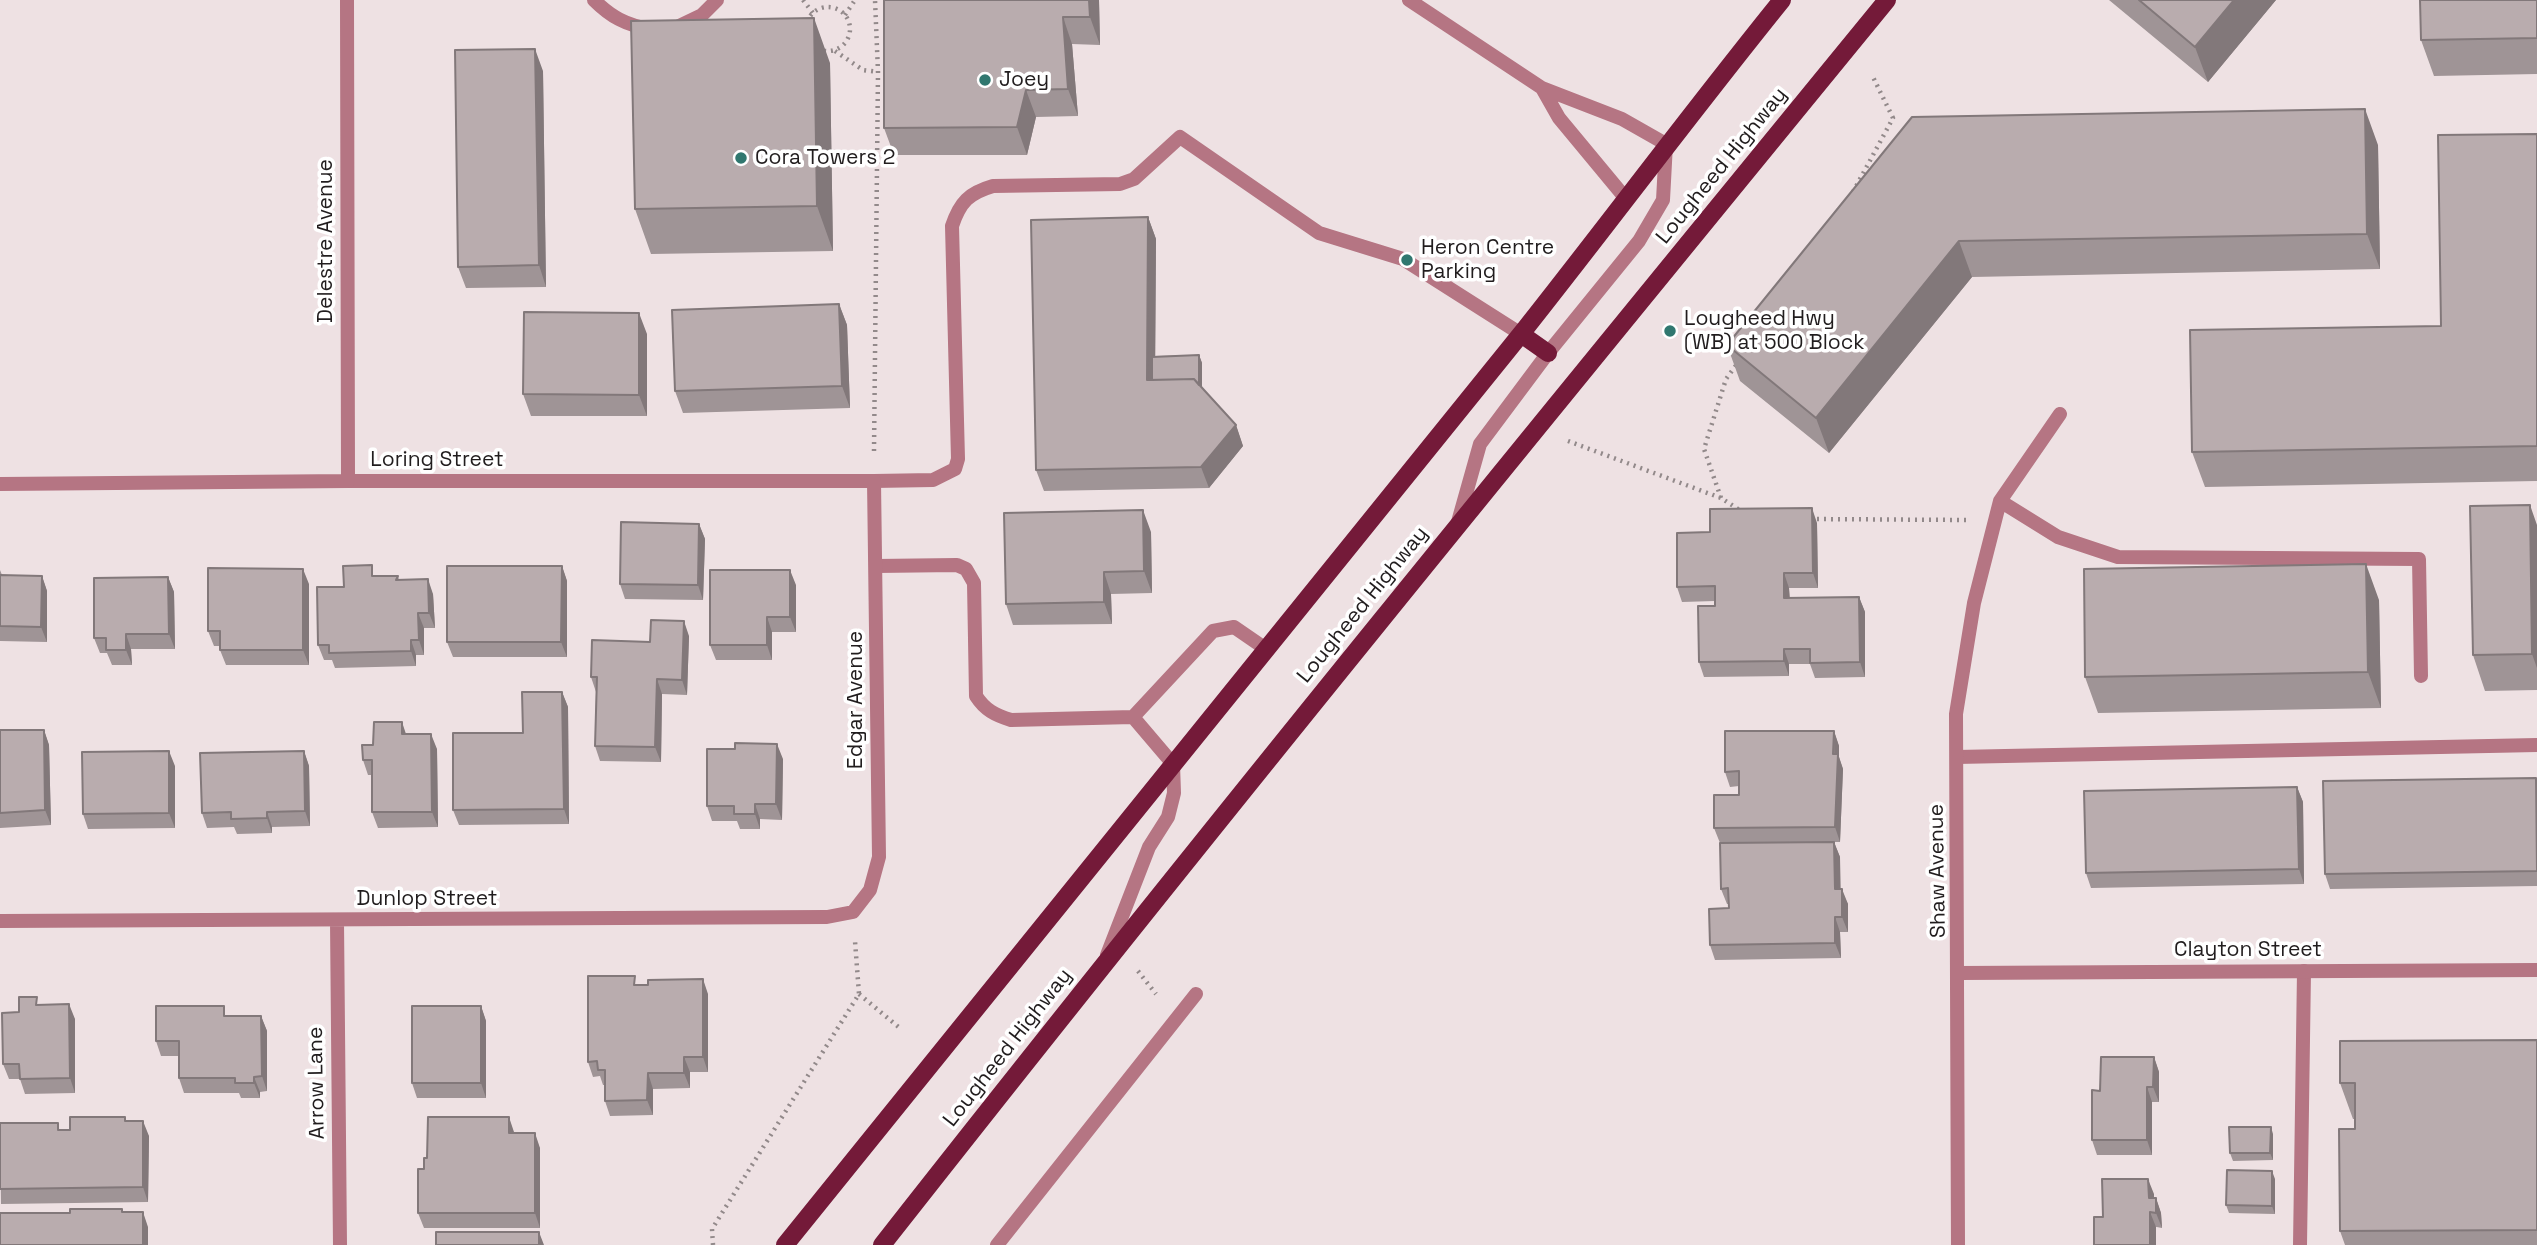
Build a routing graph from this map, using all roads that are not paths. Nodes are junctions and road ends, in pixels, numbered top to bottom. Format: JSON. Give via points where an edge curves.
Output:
{"nodes":[{"id":1,"x":347,"y":0,"type":"edge"},
{"id":2,"x":594,"y":0,"type":"edge"},
{"id":3,"x":717,"y":0,"type":"edge"},
{"id":4,"x":1409,"y":0,"type":"edge"},
{"id":5,"x":1782,"y":0,"type":"edge"},
{"id":6,"x":1886,"y":0,"type":"edge"},
{"id":7,"x":1542,"y":88,"type":"junction"},
{"id":8,"x":1665,"y":144,"type":"junction"},
{"id":9,"x":1627,"y":201,"type":"junction"},
{"id":10,"x":1521,"y":334,"type":"junction"},
{"id":11,"x":1548,"y":353,"type":"junction"},
{"id":12,"x":2060,"y":414,"type":"dead end"},
{"id":13,"x":348,"y":481,"type":"junction"},
{"id":14,"x":874,"y":481,"type":"junction"},
{"id":15,"x":0,"y":484,"type":"edge"},
{"id":16,"x":2000,"y":501,"type":"junction"},
{"id":17,"x":1457,"y":524,"type":"junction"},
{"id":18,"x":876,"y":566,"type":"junction"},
{"id":19,"x":1266,"y":649,"type":"junction"},
{"id":20,"x":2421,"y":676,"type":"dead end"},
{"id":21,"x":1133,"y":717,"type":"junction"},
{"id":22,"x":2537,"y":745,"type":"edge"},
{"id":23,"x":1957,"y":757,"type":"junction"},
{"id":24,"x":1173,"y":764,"type":"junction"},
{"id":25,"x":853,"y":912,"type":"joint"},
{"id":26,"x":0,"y":921,"type":"edge"},
{"id":27,"x":337,"y":921,"type":"junction"},
{"id":28,"x":1104,"y":962,"type":"junction"},
{"id":29,"x":2537,"y":970,"type":"edge"},
{"id":30,"x":2304,"y":971,"type":"junction"},
{"id":31,"x":1959,"y":973,"type":"junction"},
{"id":32,"x":1196,"y":994,"type":"dead end"},
{"id":33,"x":340,"y":1245,"type":"edge"},
{"id":34,"x":785,"y":1245,"type":"edge"},
{"id":35,"x":882,"y":1245,"type":"edge"},
{"id":36,"x":997,"y":1245,"type":"edge"},
{"id":37,"x":1958,"y":1245,"type":"edge"},
{"id":38,"x":2300,"y":1245,"type":"edge"}],
"edges":[{"from":1,"to":13,"type":"street","name":"Delestre Avenue"},
{"from":2,"to":3,"type":"street","via":[[608,15],[630,26],[655,30],[680,26],[702,15]]},
{"from":4,"to":7,"type":"street"},
{"from":5,"to":8,"type":"main road"},
{"from":6,"to":17,"type":"main road","name":"Lougheed Highway"},
{"from":7,"to":8,"type":"street","via":[[1622,119]]},
{"from":7,"to":9,"type":"street","via":[[1559,118]]},
{"from":8,"to":9,"type":"main road"},
{"from":8,"to":11,"type":"street","via":[[1663,200],[1639,241]]},
{"from":9,"to":10,"type":"main road"},
{"from":10,"to":11,"type":"main road"},
{"from":10,"to":14,"type":"street","name":"Loring Street","via":[[1403,259],[1319,233],[1180,138],[1134,179],[1120,184],[993,187],[974,192],[958,207],[952,226],[955,469],[933,480]]},
{"from":10,"to":19,"type":"main road"},
{"from":11,"to":17,"type":"street","via":[[1480,444]]},
{"from":12,"to":16,"type":"street","name":"Shaw Avenue"},
{"from":13,"to":14,"type":"street","name":"Loring Street"},
{"from":13,"to":15,"type":"street","name":"Loring Street"},
{"from":14,"to":18,"type":"street","name":"Edgar Avenue"},
{"from":16,"to":20,"type":"street","via":[[2059,537],[2118,557],[2419,559]]},
{"from":16,"to":23,"type":"street","name":"Shaw Avenue","via":[[1974,603],[1956,714]]},
{"from":17,"to":28,"type":"main road","name":"Lougheed Highway"},
{"from":18,"to":21,"type":"street","via":[[957,565],[966,569],[974,583],[976,696],[995,715],[1012,720]]},
{"from":18,"to":25,"type":"street","name":"Edgar Avenue","via":[[878,857],[870,890]]},
{"from":19,"to":21,"type":"street","via":[[1234,627],[1213,631]]},
{"from":19,"to":24,"type":"main road"},
{"from":21,"to":24,"type":"street"},
{"from":22,"to":23,"type":"street"},
{"from":23,"to":31,"type":"street","name":"Shaw Avenue"},
{"from":24,"to":28,"type":"street","via":[[1174,793],[1168,817],[1149,847]]},
{"from":24,"to":34,"type":"main road"},
{"from":25,"to":27,"type":"street","name":"Dunlop Street","via":[[827,917]]},
{"from":26,"to":27,"type":"street","name":"Dunlop Street"},
{"from":27,"to":33,"type":"street","name":"Arrow Lane"},
{"from":28,"to":35,"type":"main road","name":"Lougheed Highway"},
{"from":29,"to":30,"type":"street","name":"Clayton Street"},
{"from":30,"to":31,"type":"street","name":"Clayton Street"},
{"from":30,"to":38,"type":"street"},
{"from":31,"to":37,"type":"street","name":"Shaw Avenue"},
{"from":32,"to":36,"type":"street"}]}
